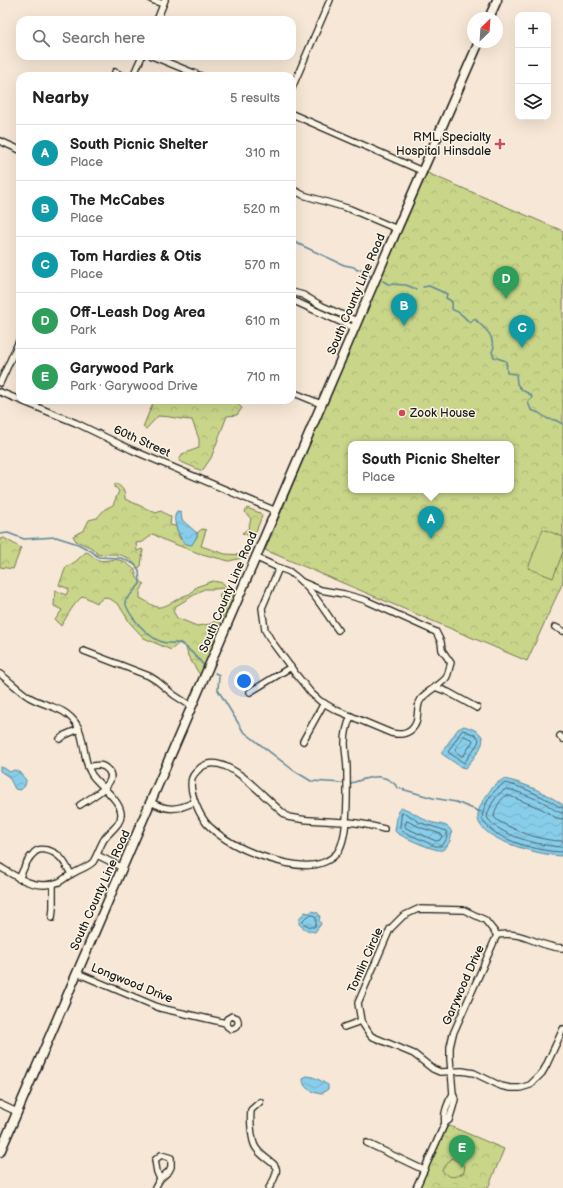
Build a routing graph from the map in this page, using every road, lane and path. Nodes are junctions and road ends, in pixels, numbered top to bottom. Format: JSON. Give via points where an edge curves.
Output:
{"nodes":[{"id":1,"x":152,"y":0,"type":"edge"},
{"id":2,"x":330,"y":0,"type":"edge"},
{"id":3,"x":497,"y":0,"type":"edge"},
{"id":4,"x":164,"y":2,"type":"edge"},
{"id":5,"x":492,"y":12,"type":"edge"},
{"id":6,"x":158,"y":16,"type":"edge"},
{"id":7,"x":476,"y":48,"type":"edge"},
{"id":8,"x":140,"y":60,"type":"edge"},
{"id":9,"x":162,"y":60,"type":"edge"},
{"id":10,"x":136,"y":72,"type":"edge"},
{"id":11,"x":191,"y":72,"type":"edge"},
{"id":12,"x":296,"y":79,"type":"edge"},
{"id":13,"x":296,"y":116,"type":"edge"},
{"id":14,"x":0,"y":141,"type":"edge"},
{"id":15,"x":16,"y":148,"type":"edge"},
{"id":16,"x":422,"y":171,"type":"junction"},
{"id":17,"x":296,"y":191,"type":"edge"},
{"id":18,"x":397,"y":229,"type":"junction"},
{"id":19,"x":296,"y":293,"type":"edge"},
{"id":20,"x":296,"y":302,"type":"edge"},
{"id":21,"x":356,"y":325,"type":"junction"},
{"id":22,"x":16,"y":347,"type":"edge"},
{"id":23,"x":0,"y":384,"type":"edge"},
{"id":24,"x":0,"y":392,"type":"edge"},
{"id":25,"x":296,"y":394,"type":"edge"},
{"id":26,"x":16,"y":399,"type":"edge"},
{"id":27,"x":29,"y":404,"type":"edge"},
{"id":28,"x":321,"y":404,"type":"junction"},
{"id":29,"x":276,"y":511,"type":"junction"},
{"id":30,"x":256,"y":557,"type":"junction"},
{"id":31,"x":279,"y":568,"type":"junction"},
{"id":32,"x":302,"y":582,"type":"junction"},
{"id":33,"x":321,"y":590,"type":"junction"},
{"id":34,"x":318,"y":601,"type":"junction"},
{"id":35,"x":555,"y":628,"type":"dead end"},
{"id":36,"x":338,"y":630,"type":"dead end"},
{"id":37,"x":563,"y":631,"type":"edge"},
{"id":38,"x":84,"y":651,"type":"dead end"},
{"id":39,"x":290,"y":667,"type":"junction"},
{"id":40,"x":0,"y":674,"type":"edge"},
{"id":41,"x":435,"y":687,"type":"junction"},
{"id":42,"x":250,"y":692,"type":"dead end"},
{"id":43,"x":324,"y":703,"type":"junction"},
{"id":44,"x":191,"y":706,"type":"junction"},
{"id":45,"x":477,"y":708,"type":"dead end"},
{"id":46,"x":351,"y":716,"type":"junction"},
{"id":47,"x":79,"y":729,"type":"junction"},
{"id":48,"x":60,"y":739,"type":"dead end"},
{"id":49,"x":303,"y":741,"type":"dead end"},
{"id":50,"x":88,"y":767,"type":"junction"},
{"id":51,"x":103,"y":788,"type":"junction"},
{"id":52,"x":151,"y":802,"type":"junction"},
{"id":53,"x":194,"y":802,"type":"junction"},
{"id":54,"x":80,"y":805,"type":"dead end"},
{"id":55,"x":346,"y":822,"type":"junction"},
{"id":56,"x":384,"y":829,"type":"dead end"},
{"id":57,"x":97,"y":855,"type":"junction"},
{"id":58,"x":0,"y":867,"type":"edge"},
{"id":59,"x":123,"y":868,"type":"junction"},
{"id":60,"x":70,"y":874,"type":"junction"},
{"id":61,"x":19,"y":879,"type":"junction"},
{"id":62,"x":53,"y":884,"type":"junction"},
{"id":63,"x":52,"y":918,"type":"dead end"},
{"id":64,"x":500,"y":935,"type":"junction"},
{"id":65,"x":563,"y":948,"type":"edge"},
{"id":66,"x":77,"y":973,"type":"junction"},
{"id":67,"x":361,"y":1021,"type":"junction"},
{"id":68,"x":226,"y":1023,"type":"dead end"},
{"id":69,"x":344,"y":1027,"type":"dead end"},
{"id":70,"x":563,"y":1029,"type":"edge"},
{"id":71,"x":452,"y":1072,"type":"junction"},
{"id":72,"x":260,"y":1102,"type":"dead end"},
{"id":73,"x":0,"y":1104,"type":"edge"},
{"id":74,"x":17,"y":1112,"type":"junction"},
{"id":75,"x":367,"y":1143,"type":"dead end"},
{"id":76,"x":0,"y":1152,"type":"edge"},
{"id":77,"x":424,"y":1170,"type":"junction"},
{"id":78,"x":160,"y":1179,"type":"dead end"},
{"id":79,"x":155,"y":1188,"type":"edge"},
{"id":80,"x":269,"y":1188,"type":"edge"},
{"id":81,"x":416,"y":1188,"type":"edge"}],
"edges":[{"from":1,"to":4,"type":"street"},
{"from":2,"to":12,"type":"street"},
{"from":3,"to":5,"type":"main road"},
{"from":4,"to":6,"type":"street"},
{"from":7,"to":16,"type":"main road","name":"South County Line Road"},
{"from":8,"to":10,"type":"street"},
{"from":9,"to":11,"type":"street"},
{"from":13,"to":16,"type":"street"},
{"from":14,"to":15,"type":"street"},
{"from":16,"to":18,"type":"main road","name":"South County Line Road"},
{"from":17,"to":18,"type":"street","via":[[350,209]]},
{"from":18,"to":21,"type":"main road","name":"South County Line Road"},
{"from":19,"to":21,"type":"street"},
{"from":20,"to":21,"type":"street"},
{"from":21,"to":28,"type":"main road","name":"South County Line Road"},
{"from":22,"to":23,"type":"street"},
{"from":24,"to":26,"type":"street","name":"60th Street"},
{"from":25,"to":28,"type":"street"},
{"from":27,"to":29,"type":"street","name":"60th Street"},
{"from":28,"to":29,"type":"main road","name":"South County Line Road"},
{"from":29,"to":30,"type":"main road","name":"South County Line Road"},
{"from":30,"to":31,"type":"street"},
{"from":30,"to":44,"type":"main road","name":"South County Line Road"},
{"from":31,"to":32,"type":"street","via":[[290,572]]},
{"from":31,"to":39,"type":"street","via":[[262,608],[263,620],[265,630]]},
{"from":32,"to":33,"type":"street"},
{"from":32,"to":34,"type":"street"},
{"from":33,"to":34,"type":"street"},
{"from":33,"to":41,"type":"street","via":[[365,600],[436,632],[442,650],[451,663],[447,677]]},
{"from":34,"to":36,"type":"street"},
{"from":35,"to":37,"type":"street"},
{"from":38,"to":44,"type":"street","via":[[149,676]]},
{"from":39,"to":42,"type":"street"},
{"from":39,"to":43,"type":"street","via":[[311,693]]},
{"from":40,"to":47,"type":"street","via":[[30,697],[64,711]]},
{"from":41,"to":45,"type":"street"},
{"from":41,"to":46,"type":"street","via":[[419,703],[415,726],[405,734],[391,733]]},
{"from":43,"to":46,"type":"street"},
{"from":43,"to":49,"type":"street"},
{"from":44,"to":52,"type":"main road","name":"South County Line Road"},
{"from":46,"to":55,"type":"street","via":[[346,727],[345,742]]},
{"from":47,"to":48,"type":"street"},
{"from":47,"to":50,"type":"street"},
{"from":50,"to":51,"type":"street"},
{"from":50,"to":51,"type":"street","via":[[99,764],[105,766],[111,779]]},
{"from":51,"to":54,"type":"street"},
{"from":51,"to":57,"type":"street","via":[[119,806],[121,813],[120,820],[105,838]]},
{"from":52,"to":53,"type":"street","via":[[171,809]]},
{"from":52,"to":59,"type":"main road","name":"South County Line Road"},
{"from":53,"to":55,"type":"street","via":[[209,826],[222,837],[260,855],[292,864],[312,866],[332,858],[341,845]]},
{"from":53,"to":55,"type":"street","via":[[192,776],[208,763],[234,770],[288,817]]},
{"from":55,"to":56,"type":"street"},
{"from":57,"to":59,"type":"street"},
{"from":57,"to":60,"type":"street","via":[[92,863]]},
{"from":58,"to":61,"type":"street"},
{"from":59,"to":66,"type":"main road","name":"South County Line Road"},
{"from":60,"to":61,"type":"street","via":[[59,856],[52,852],[37,850],[29,858]]},
{"from":60,"to":62,"type":"street"},
{"from":61,"to":62,"type":"street","via":[[40,885]]},
{"from":62,"to":63,"type":"street"},
{"from":64,"to":65,"type":"street","via":[[514,934],[554,948]]},
{"from":64,"to":67,"type":"street","name":"Tomlin Circle","via":[[485,920],[464,910],[418,909],[403,916],[390,929],[358,1002]]},
{"from":64,"to":71,"type":"street","name":"Garywood Drive","via":[[453,1034],[450,1047]]},
{"from":66,"to":68,"type":"street","name":"Longwood Drive","via":[[160,1008]]},
{"from":66,"to":74,"type":"main road","name":"South County Line Road"},
{"from":67,"to":69,"type":"street"},
{"from":67,"to":71,"type":"street","name":"Tomlin Circle","via":[[371,1036],[414,1054],[433,1069]]},
{"from":70,"to":71,"type":"street","name":"Tomlin Circle","via":[[542,1074],[530,1085],[510,1088],[474,1073]]},
{"from":71,"to":77,"type":"street","name":"Garywood Drive","via":[[453,1094],[444,1118],[445,1122]]},
{"from":72,"to":80,"type":"street","via":[[251,1110],[250,1122],[256,1148],[276,1167],[277,1173]]},
{"from":73,"to":74,"type":"street"},
{"from":74,"to":76,"type":"main road","name":"South County Line Road"},
{"from":75,"to":77,"type":"street"},
{"from":77,"to":81,"type":"street","name":"Garywood Drive"},
{"from":78,"to":79,"type":"street"}]}
